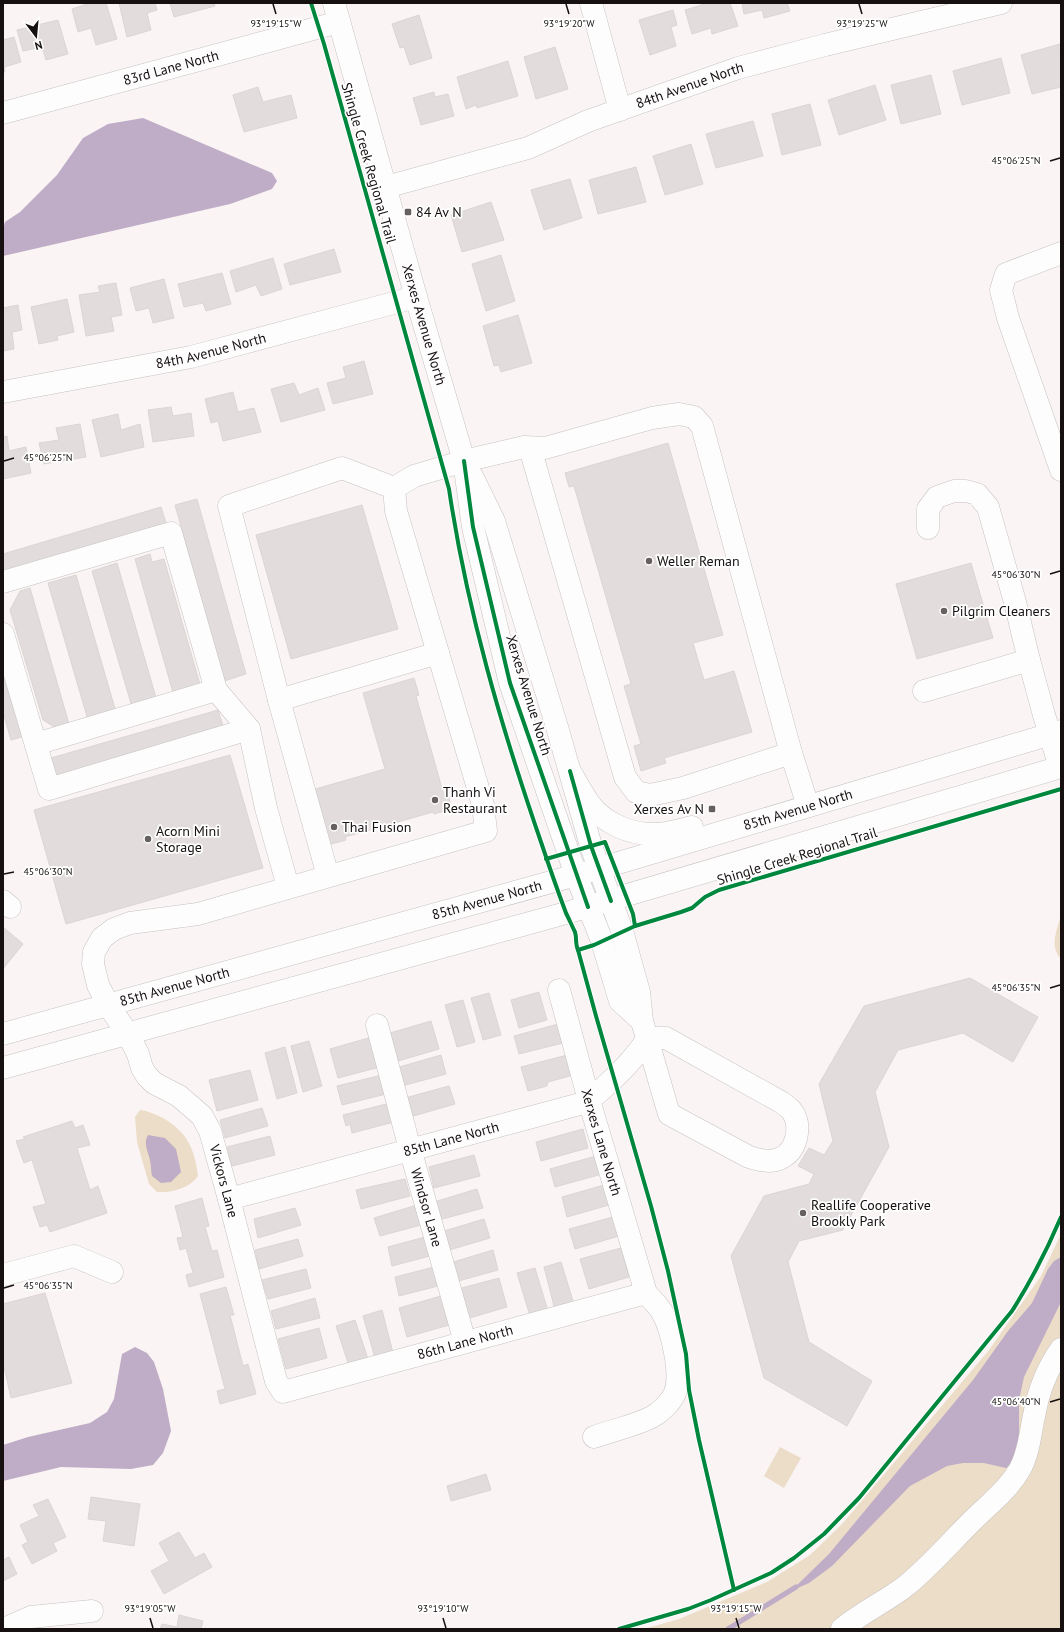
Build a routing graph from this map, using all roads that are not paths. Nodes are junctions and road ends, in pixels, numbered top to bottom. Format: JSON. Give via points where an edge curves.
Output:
{"nodes":[{"id":1,"x":591,"y":3,"type":"edge"},
{"id":2,"x":1001,"y":3,"type":"edge"},
{"id":3,"x":337,"y":12,"type":"edge"},
{"id":4,"x":620,"y":110,"type":"junction"},
{"id":5,"x":3,"y":113,"type":"edge"},
{"id":6,"x":386,"y":187,"type":"junction"},
{"id":7,"x":1061,"y":252,"type":"edge"},
{"id":8,"x":416,"y":297,"type":"junction"},
{"id":9,"x":3,"y":392,"type":"edge"},
{"id":10,"x":530,"y":448,"type":"junction"},
{"id":11,"x":464,"y":461,"type":"junction"},
{"id":12,"x":1061,"y":470,"type":"edge"},
{"id":13,"x":394,"y":488,"type":"junction"},
{"id":14,"x":928,"y":528,"type":"dead end"},
{"id":15,"x":3,"y":582,"type":"edge"},
{"id":16,"x":3,"y":634,"type":"edge"},
{"id":17,"x":438,"y":653,"type":"junction"},
{"id":18,"x":1029,"y":660,"type":"junction"},
{"id":19,"x":216,"y":690,"type":"junction"},
{"id":20,"x":924,"y":691,"type":"dead end"},
{"id":21,"x":279,"y":700,"type":"junction"},
{"id":22,"x":249,"y":729,"type":"junction"},
{"id":23,"x":1055,"y":733,"type":"edge"},
{"id":24,"x":36,"y":744,"type":"junction"},
{"id":25,"x":791,"y":754,"type":"junction"},
{"id":26,"x":1060,"y":767,"type":"edge"},
{"id":27,"x":570,"y":771,"type":"junction"},
{"id":28,"x":808,"y":806,"type":"junction"},
{"id":29,"x":598,"y":869,"type":"junction"},
{"id":30,"x":576,"y":875,"type":"junction"},
{"id":31,"x":328,"y":876,"type":"junction"},
{"id":32,"x":288,"y":887,"type":"junction"},
{"id":33,"x":611,"y":901,"type":"junction"},
{"id":34,"x":588,"y":907,"type":"junction"},
{"id":35,"x":559,"y":990,"type":"dead end"},
{"id":36,"x":108,"y":1005,"type":"junction"},
{"id":37,"x":377,"y":1025,"type":"dead end"},
{"id":38,"x":645,"y":1029,"type":"junction"},
{"id":39,"x":3,"y":1034,"type":"edge"},
{"id":40,"x":128,"y":1034,"type":"junction"},
{"id":41,"x":3,"y":1068,"type":"edge"},
{"id":42,"x":589,"y":1100,"type":"junction"},
{"id":43,"x":410,"y":1149,"type":"junction"},
{"id":44,"x":229,"y":1199,"type":"junction"},
{"id":45,"x":112,"y":1272,"type":"dead end"},
{"id":46,"x":3,"y":1275,"type":"edge"},
{"id":47,"x":646,"y":1293,"type":"junction"},
{"id":48,"x":465,"y":1342,"type":"junction"},
{"id":49,"x":1061,"y":1349,"type":"edge"},
{"id":50,"x":284,"y":1392,"type":"joint"},
{"id":51,"x":594,"y":1437,"type":"dead end"},
{"id":52,"x":92,"y":1611,"type":"dead end"},
{"id":53,"x":4,"y":1629,"type":"edge"},
{"id":54,"x":842,"y":1629,"type":"edge"}],
"edges":[{"from":1,"to":4,"type":"street"},
{"from":2,"to":4,"type":"street","name":"84th Avenue North","via":[[738,68]]},
{"from":3,"to":5,"type":"street","name":"83rd Lane North"},
{"from":3,"to":6,"type":"street","name":"Xerxes Avenue North"},
{"from":4,"to":6,"type":"street","name":"84th Avenue North","via":[[588,121],[528,148]]},
{"from":6,"to":8,"type":"street","name":"Xerxes Avenue North"},
{"from":7,"to":12,"type":"street","via":[[1006,274],[1001,290],[1008,318]]},
{"from":8,"to":9,"type":"street","name":"84th Avenue North","via":[[191,357]]},
{"from":8,"to":11,"type":"street","name":"Xerxes Avenue North"},
{"from":10,"to":11,"type":"street","via":[[524,447]]},
{"from":10,"to":25,"type":"street","via":[[545,448],[652,418],[679,414],[694,417],[702,426]]},
{"from":10,"to":25,"type":"street","via":[[625,776],[636,792],[650,796],[683,788]]},
{"from":11,"to":13,"type":"street","via":[[414,476]]},
{"from":11,"to":27,"type":"street","name":"Xerxes Avenue North","via":[[494,522]]},
{"from":11,"to":30,"type":"street","name":"Xerxes Avenue North","via":[[473,527],[510,683]]},
{"from":13,"to":17,"type":"street","via":[[396,511]]},
{"from":13,"to":21,"type":"street","via":[[342,468],[229,506]]},
{"from":14,"to":18,"type":"street","via":[[928,509],[937,497],[954,491],[977,494],[988,507]]},
{"from":15,"to":19,"type":"street","via":[[172,533]]},
{"from":16,"to":24,"type":"street"},
{"from":17,"to":21,"type":"street"},
{"from":17,"to":31,"type":"street","name":"Vickors Lane","via":[[483,805],[486,831]]},
{"from":18,"to":20,"type":"street"},
{"from":18,"to":23,"type":"street"},
{"from":19,"to":22,"type":"street"},
{"from":19,"to":24,"type":"street"},
{"from":21,"to":31,"type":"street"},
{"from":22,"to":24,"type":"street","via":[[49,789]]},
{"from":22,"to":32,"type":"street","via":[[266,808]]},
{"from":23,"to":26,"type":"street"},
{"from":23,"to":28,"type":"street","name":"85th Avenue North"},
{"from":25,"to":28,"type":"street"},
{"from":26,"to":33,"type":"street"},
{"from":27,"to":28,"type":"street","via":[[590,804],[616,825],[632,831],[671,833],[756,807]]},
{"from":27,"to":29,"type":"street","name":"Xerxes Avenue North"},
{"from":28,"to":29,"type":"street","name":"85th Avenue North"},
{"from":29,"to":30,"type":"street","name":"85th Avenue North"},
{"from":29,"to":33,"type":"street","name":"Xerxes Avenue North"},
{"from":30,"to":34,"type":"street","name":"Xerxes Avenue North"},
{"from":30,"to":36,"type":"street","name":"85th Avenue North"},
{"from":31,"to":32,"type":"street","name":"Vickors Lane"},
{"from":32,"to":36,"type":"street","name":"Vickors Lane","via":[[198,914],[130,923],[114,929],[102,938],[94,952],[93,964],[98,985]]},
{"from":33,"to":34,"type":"street"},
{"from":33,"to":38,"type":"street","name":"Xerxes Avenue North","via":[[639,992]]},
{"from":34,"to":38,"type":"street","name":"Xerxes Avenue North","via":[[602,941],[620,1001]]},
{"from":34,"to":40,"type":"street"},
{"from":35,"to":42,"type":"street","name":"Xerxes Lane North"},
{"from":36,"to":39,"type":"street","name":"85th Avenue North"},
{"from":36,"to":40,"type":"street","name":"Vickors Lane"},
{"from":37,"to":43,"type":"street","name":"Windsor Lane"},
{"from":38,"to":38,"type":"street","via":[[669,1114],[749,1157],[773,1161],[789,1152],[796,1142],[798,1129],[791,1110],[666,1038]]},
{"from":38,"to":42,"type":"street","name":"85th Lane North","via":[[636,1056]]},
{"from":40,"to":41,"type":"street"},
{"from":40,"to":44,"type":"street","name":"Vickors Lane","via":[[147,1076],[178,1096],[206,1121]]},
{"from":42,"to":43,"type":"street","name":"85th Lane North"},
{"from":42,"to":47,"type":"street","name":"Xerxes Lane North"},
{"from":43,"to":44,"type":"street","name":"85th Lane North"},
{"from":43,"to":48,"type":"street","name":"Windsor Lane"},
{"from":44,"to":50,"type":"street","name":"Vickors Lane","via":[[276,1381]]},
{"from":45,"to":46,"type":"street","via":[[74,1256]]},
{"from":47,"to":48,"type":"street","name":"86th Lane North"},
{"from":47,"to":51,"type":"street","via":[[662,1312],[671,1332],[676,1357],[675,1392],[670,1401],[653,1416],[632,1426]]},
{"from":48,"to":50,"type":"street","name":"86th Lane North"},
{"from":49,"to":54,"type":"street","via":[[1041,1387],[1028,1450],[1020,1469],[1005,1488],[908,1584]]},
{"from":52,"to":53,"type":"street","via":[[31,1617]]}]}
